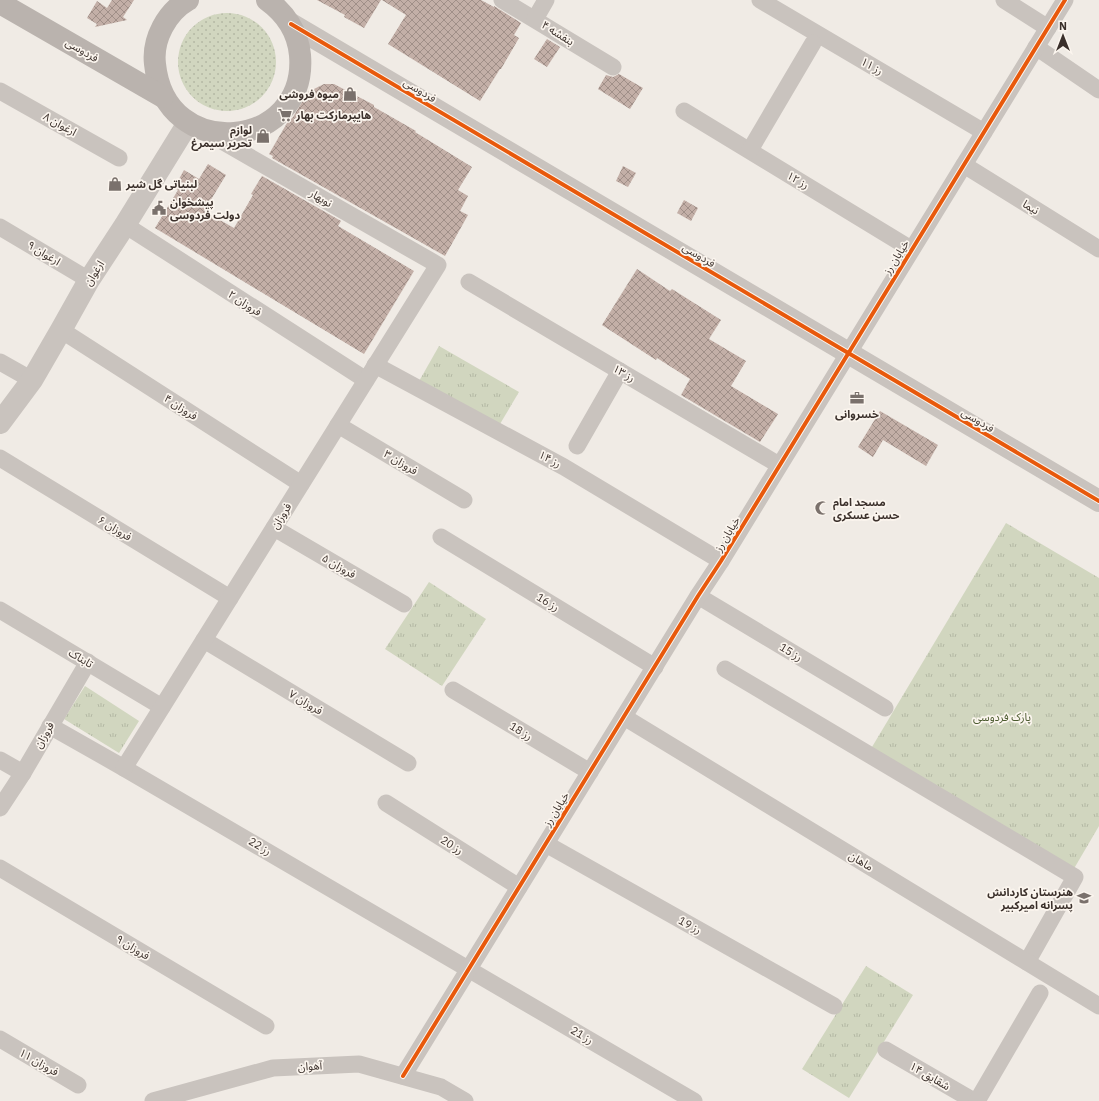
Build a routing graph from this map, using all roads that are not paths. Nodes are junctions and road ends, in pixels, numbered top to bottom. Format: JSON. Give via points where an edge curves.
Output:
{"nodes":[{"id":1,"x":188,"y":0,"type":"edge"},
{"id":2,"x":267,"y":0,"type":"edge"},
{"id":3,"x":502,"y":0,"type":"edge"},
{"id":4,"x":546,"y":0,"type":"edge"},
{"id":5,"x":760,"y":0,"type":"edge"},
{"id":6,"x":1004,"y":0,"type":"edge"},
{"id":7,"x":1065,"y":0,"type":"edge"},
{"id":8,"x":0,"y":3,"type":"edge"},
{"id":9,"x":534,"y":19,"type":"junction"},
{"id":10,"x":291,"y":24,"type":"junction"},
{"id":11,"x":1048,"y":28,"type":"junction"},
{"id":12,"x":813,"y":43,"type":"dead end"},
{"id":13,"x":1036,"y":47,"type":"junction"},
{"id":14,"x":613,"y":67,"type":"dead end"},
{"id":15,"x":1099,"y":90,"type":"edge"},
{"id":16,"x":0,"y":91,"type":"edge"},
{"id":17,"x":164,"y":97,"type":"junction"},
{"id":18,"x":684,"y":111,"type":"dead end"},
{"id":19,"x":196,"y":127,"type":"junction"},
{"id":20,"x":984,"y":132,"type":"junction"},
{"id":21,"x":750,"y":150,"type":"junction"},
{"id":22,"x":119,"y":158,"type":"dead end"},
{"id":23,"x":964,"y":165,"type":"junction"},
{"id":24,"x":125,"y":225,"type":"junction"},
{"id":25,"x":0,"y":227,"type":"edge"},
{"id":26,"x":912,"y":249,"type":"junction"},
{"id":27,"x":1099,"y":249,"type":"edge"},
{"id":28,"x":438,"y":264,"type":"joint"},
{"id":29,"x":89,"y":280,"type":"junction"},
{"id":30,"x":469,"y":282,"type":"dead end"},
{"id":31,"x":61,"y":330,"type":"junction"},
{"id":32,"x":848,"y":353,"type":"junction"},
{"id":33,"x":0,"y":362,"type":"edge"},
{"id":34,"x":375,"y":365,"type":"junction"},
{"id":35,"x":620,"y":371,"type":"junction"},
{"id":36,"x":32,"y":380,"type":"junction"},
{"id":37,"x":366,"y":380,"type":"junction"},
{"id":38,"x":0,"y":423,"type":"edge"},
{"id":39,"x":338,"y":425,"type":"junction"},
{"id":40,"x":577,"y":446,"type":"dead end"},
{"id":41,"x":0,"y":458,"type":"edge"},
{"id":42,"x":778,"y":465,"type":"junction"},
{"id":43,"x":301,"y":484,"type":"junction"},
{"id":44,"x":464,"y":500,"type":"dead end"},
{"id":45,"x":1099,"y":501,"type":"edge"},
{"id":46,"x":274,"y":528,"type":"junction"},
{"id":47,"x":442,"y":537,"type":"dead end"},
{"id":48,"x":721,"y":561,"type":"junction"},
{"id":49,"x":698,"y":596,"type":"junction"},
{"id":50,"x":230,"y":598,"type":"junction"},
{"id":51,"x":404,"y":604,"type":"dead end"},
{"id":52,"x":0,"y":610,"type":"edge"},
{"id":53,"x":204,"y":640,"type":"junction"},
{"id":54,"x":88,"y":662,"type":"junction"},
{"id":55,"x":655,"y":667,"type":"junction"},
{"id":56,"x":725,"y":668,"type":"dead end"},
{"id":57,"x":452,"y":690,"type":"dead end"},
{"id":58,"x":162,"y":706,"type":"junction"},
{"id":59,"x":885,"y":708,"type":"dead end"},
{"id":60,"x":624,"y":717,"type":"junction"},
{"id":61,"x":50,"y":726,"type":"junction"},
{"id":62,"x":0,"y":760,"type":"edge"},
{"id":63,"x":408,"y":763,"type":"dead end"},
{"id":64,"x":124,"y":768,"type":"junction"},
{"id":65,"x":590,"y":772,"type":"junction"},
{"id":66,"x":23,"y":773,"type":"junction"},
{"id":67,"x":386,"y":803,"type":"dead end"},
{"id":68,"x":0,"y":808,"type":"edge"},
{"id":69,"x":546,"y":844,"type":"junction"},
{"id":70,"x":0,"y":868,"type":"edge"},
{"id":71,"x":519,"y":888,"type":"junction"},
{"id":72,"x":1027,"y":962,"type":"junction"},
{"id":73,"x":469,"y":968,"type":"junction"},
{"id":74,"x":1040,"y":993,"type":"dead end"},
{"id":75,"x":834,"y":1006,"type":"dead end"},
{"id":76,"x":1099,"y":1006,"type":"edge"},
{"id":77,"x":266,"y":1026,"type":"dead end"},
{"id":78,"x":0,"y":1039,"type":"edge"},
{"id":79,"x":886,"y":1050,"type":"dead end"},
{"id":80,"x":403,"y":1076,"type":"junction"},
{"id":81,"x":78,"y":1085,"type":"dead end"},
{"id":82,"x":153,"y":1101,"type":"edge"},
{"id":83,"x":465,"y":1101,"type":"edge"},
{"id":84,"x":694,"y":1101,"type":"edge"},
{"id":85,"x":976,"y":1101,"type":"edge"}],
"edges":[{"from":1,"to":17,"type":"main road","via":[[167,19],[158,37],[154,58],[156,78]]},
{"from":2,"to":10,"type":"main road"},
{"from":3,"to":9,"type":"street","name":"بنفشه ۴"},
{"from":4,"to":9,"type":"street"},
{"from":5,"to":20,"type":"street","name":"رز ۱۱"},
{"from":6,"to":11,"type":"street"},
{"from":7,"to":11,"type":"street","name":"خیابان رز"},
{"from":8,"to":17,"type":"main road","name":"فردوسی"},
{"from":9,"to":14,"type":"street","name":"بنفشه ۴"},
{"from":10,"to":19,"type":"main road","via":[[299,44],[301,66],[296,88],[285,107],[268,122],[248,131],[226,134]]},
{"from":10,"to":32,"type":"street","name":"فردوسی"},
{"from":11,"to":13,"type":"street","name":"خیابان رز"},
{"from":12,"to":21,"type":"street"},
{"from":13,"to":15,"type":"street"},
{"from":13,"to":20,"type":"street","name":"خیابان رز"},
{"from":16,"to":22,"type":"street","name":"ارغوان ۸"},
{"from":17,"to":19,"type":"main road","via":[[174,112]]},
{"from":18,"to":21,"type":"street","name":"رز ۱۲"},
{"from":19,"to":24,"type":"street","name":"ارغوان"},
{"from":19,"to":28,"type":"street","name":"نوبهار"},
{"from":20,"to":23,"type":"street","name":"خیابان رز"},
{"from":21,"to":26,"type":"street","name":"رز ۱۲"},
{"from":23,"to":26,"type":"street","name":"خیابان رز"},
{"from":23,"to":27,"type":"street","name":"نیما"},
{"from":24,"to":29,"type":"street","name":"ارغوان"},
{"from":24,"to":37,"type":"street","name":"فروزان ۲"},
{"from":25,"to":29,"type":"street","name":"ارغوان ۹"},
{"from":26,"to":32,"type":"street","name":"خیابان رز"},
{"from":28,"to":34,"type":"street","name":"فروزان"},
{"from":29,"to":31,"type":"street","name":"ارغوان"},
{"from":30,"to":35,"type":"street","name":"رز ۱۳"},
{"from":31,"to":36,"type":"street","name":"ارغوان"},
{"from":31,"to":43,"type":"street","name":"فروزان ۴"},
{"from":32,"to":42,"type":"street","name":"خیابان رز"},
{"from":32,"to":45,"type":"street","name":"فردوسی"},
{"from":33,"to":36,"type":"street"},
{"from":34,"to":37,"type":"street","name":"فروزان"},
{"from":34,"to":48,"type":"street","name":"رز ۱۴","via":[[564,467]]},
{"from":35,"to":40,"type":"street"},
{"from":35,"to":42,"type":"street","name":"رز ۱۳"},
{"from":36,"to":38,"type":"street","name":"ارغوان"},
{"from":37,"to":39,"type":"street","name":"فروزان"},
{"from":39,"to":43,"type":"street","name":"فروزان"},
{"from":39,"to":44,"type":"street","name":"فروزان ۳"},
{"from":41,"to":50,"type":"street","name":"فروزان ۶"},
{"from":42,"to":48,"type":"street","name":"خیابان رز"},
{"from":43,"to":46,"type":"street","name":"فروزان"},
{"from":46,"to":50,"type":"street","name":"فروزان"},
{"from":46,"to":51,"type":"street","name":"فروزان ۵"},
{"from":47,"to":55,"type":"street","name":"رز 16"},
{"from":48,"to":49,"type":"street","name":"خیابان رز"},
{"from":49,"to":55,"type":"street","name":"خیابان رز"},
{"from":49,"to":59,"type":"street","name":"رز 15"},
{"from":50,"to":53,"type":"street","name":"فروزان"},
{"from":52,"to":54,"type":"street","name":"تابناک"},
{"from":53,"to":58,"type":"street","name":"فروزان"},
{"from":53,"to":63,"type":"street","name":"فروزان ۷"},
{"from":54,"to":58,"type":"street","name":"تابناک"},
{"from":54,"to":61,"type":"street","name":"فروزان"},
{"from":55,"to":60,"type":"street","name":"خیابان رز"},
{"from":56,"to":72,"type":"street","via":[[1075,877]]},
{"from":57,"to":65,"type":"street","name":"رز 18"},
{"from":58,"to":64,"type":"street","name":"فروزان"},
{"from":60,"to":65,"type":"street","name":"خیابان رز"},
{"from":60,"to":72,"type":"street","name":"ماهان"},
{"from":61,"to":64,"type":"street","name":"رز 22"},
{"from":61,"to":66,"type":"street","name":"فروزان"},
{"from":62,"to":66,"type":"street"},
{"from":64,"to":73,"type":"street","name":"رز 22"},
{"from":65,"to":69,"type":"street","name":"خیابان رز"},
{"from":66,"to":68,"type":"street","name":"فروزان"},
{"from":67,"to":71,"type":"street","name":"رز 20"},
{"from":69,"to":71,"type":"street","name":"خیابان رز"},
{"from":69,"to":75,"type":"street","name":"رز 19"},
{"from":70,"to":77,"type":"street","name":"فروزان ۹"},
{"from":71,"to":73,"type":"street","name":"خیابان رز"},
{"from":72,"to":76,"type":"street","name":"ماهان"},
{"from":73,"to":80,"type":"street","name":"خیابان رز"},
{"from":73,"to":84,"type":"street","name":"رز 21"},
{"from":74,"to":85,"type":"street"},
{"from":78,"to":81,"type":"street","name":"فروزان ۱۱"},
{"from":79,"to":85,"type":"street","name":"شقایق ۱۴"},
{"from":80,"to":82,"type":"street","name":"آهوان","via":[[359,1064],[273,1068]]},
{"from":80,"to":83,"type":"street","name":"آهوان","via":[[441,1087]]}]}
